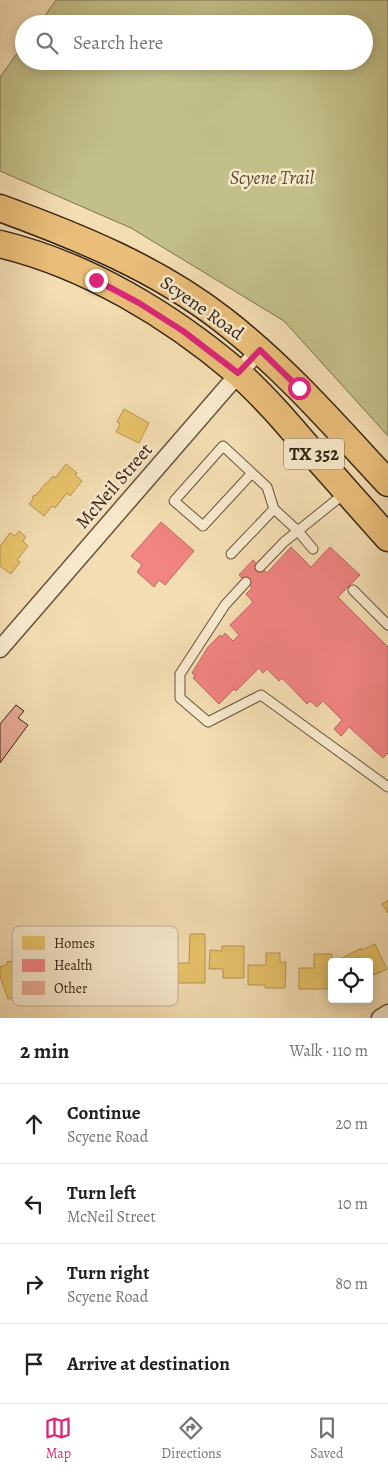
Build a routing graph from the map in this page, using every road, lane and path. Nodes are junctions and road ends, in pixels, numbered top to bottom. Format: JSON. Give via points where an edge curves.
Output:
{"nodes":[{"id":1,"x":0,"y":208,"type":"edge"},
{"id":2,"x":0,"y":244,"type":"edge"},
{"id":3,"x":260,"y":350,"type":"junction"},
{"id":4,"x":238,"y":373,"type":"junction"},
{"id":5,"x":252,"y":473,"type":"junction"},
{"id":6,"x":388,"y":483,"type":"edge"},
{"id":7,"x":347,"y":492,"type":"junction"},
{"id":8,"x":274,"y":509,"type":"junction"},
{"id":9,"x":298,"y":531,"type":"junction"},
{"id":10,"x":388,"y":538,"type":"edge"},
{"id":11,"x":313,"y":550,"type":"dead end"},
{"id":12,"x":231,"y":554,"type":"dead end"},
{"id":13,"x":260,"y":567,"type":"dead end"},
{"id":14,"x":246,"y":582,"type":"dead end"},
{"id":15,"x":353,"y":590,"type":"dead end"},
{"id":16,"x":388,"y":625,"type":"edge"},
{"id":17,"x":0,"y":649,"type":"edge"},
{"id":18,"x":388,"y":787,"type":"edge"},
{"id":19,"x":388,"y":1013,"type":"edge"},
{"id":20,"x":380,"y":1018,"type":"edge"}],
"edges":[{"from":1,"to":3,"type":"main road","name":"Scyene Road","number":"TX 352","via":[[69,233],[133,262],[222,319]]},
{"from":2,"to":4,"type":"main road","name":"Scyene Road","number":"TX 352","via":[[60,264],[139,303],[183,331]]},
{"from":3,"to":4,"type":"street","name":"McNeil Street"},
{"from":3,"to":6,"type":"main road","name":"Scyene Road","number":"TX 352"},
{"from":4,"to":7,"type":"main road","name":"Scyene Road","number":"TX 352"},
{"from":4,"to":17,"type":"street","name":"McNeil Street"},
{"from":5,"to":5,"type":"lane","via":[[223,446],[174,501],[203,526]]},
{"from":5,"to":8,"type":"lane","via":[[267,487]]},
{"from":7,"to":9,"type":"lane"},
{"from":7,"to":10,"type":"main road","name":"Scyene Road","number":"TX 352"},
{"from":8,"to":9,"type":"lane"},
{"from":8,"to":12,"type":"lane"},
{"from":9,"to":11,"type":"lane"},
{"from":9,"to":13,"type":"lane"},
{"from":14,"to":18,"type":"lane","via":[[225,605],[180,674],[180,698],[208,722],[262,695]]},
{"from":15,"to":16,"type":"lane"},
{"from":19,"to":20,"type":"street"}]}
